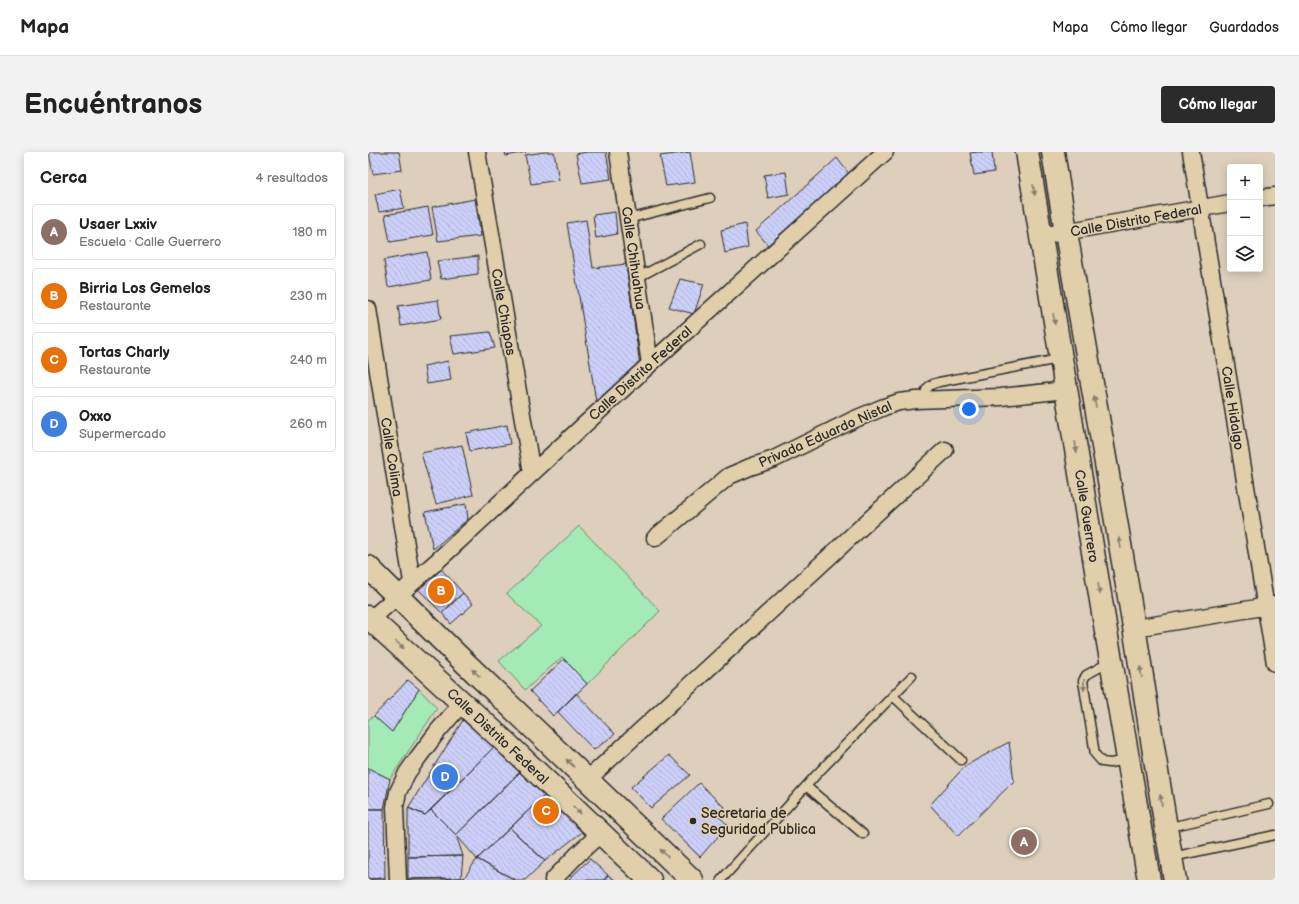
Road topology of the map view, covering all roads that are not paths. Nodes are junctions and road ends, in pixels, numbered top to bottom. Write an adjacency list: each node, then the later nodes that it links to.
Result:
1 (477, 152): 23 (street, Calle Chiapas)
2 (618, 152): 12 (street, Calle Chihuahua)
3 (885, 152): 19 (street, Calle Distrito Federal)
4 (1027, 152): 14 (main road, Calle Guerrero, one-way to 14)
5 (1053, 152): 13 (main road, Calle Guerrero)
6 (1191, 152): 11 (street, Calle Hidalgo)
7 (1275, 196): 9 (street)
8 (710, 198): 12 (lane)
9 (1263, 198)
10 (1227, 204): 11 (street, Calle Distrito Federal)
11 (1200, 208): 13 (street, Calle Distrito Federal); 27 (street, Calle Hidalgo)
12 (628, 219): 16 (street, Calle Chihuahua)
13 (1066, 232): 14 (street, Calle Distrito Federal); 29 (main road, Calle Guerrero, one-way to 13)
14 (1041, 236): 18 (main road, Calle Guerrero, one-way to 18)
15 (701, 244): 16 (lane)
16 (637, 278): 19 (street, Calle Chihuahua)
17 (368, 309): 26 (street, Calle Colima)
18 (1061, 359): 20 (main road, Calle Guerrero); 21 (lane)
19 (650, 364): 23 (street, Calle Distrito Federal)
20 (1066, 390): 21 (street, Privada Eduardo Nistal); 30 (main road, Calle Guerrero, one-way to 30)
21 (923, 400): 24 (street, Privada Eduardo Nistal)
22 (945, 450): 37 (street)
23 (532, 473): 26 (street, Calle Distrito Federal)
24 (655, 538)
25 (368, 567): 26 (main road)
26 (405, 589): 28 (street, Calle Distrito Federal); 37 (main road, Calle Distrito Federal, one-way to 26)
27 (1270, 606): 29 (street); 31 (street, Calle Hidalgo)
28 (369, 619): 34 (main road, Calle Distrito Federal, one-way to 34)
29 (1135, 628): 40 (main road, Calle Guerrero, one-way to 29)
30 (1111, 661): 36 (main road, Calle Guerrero); 36 (lane, one-way to 36)
31 (1275, 663)
32 (912, 676): 33 (lane)
33 (893, 696): 35 (lane); 38 (lane)
34 (462, 703): 41 (main road, Calle Distrito Federal, one-way to 41); 45 (street)
35 (961, 760)
36 (1128, 760): 50 (main road, Calle Guerrero)
37 (587, 780): 48 (main road, Calle Distrito Federal, one-way to 37)
38 (806, 786): 42 (lane); 49 (lane)
39 (1269, 804): 40 (lane)
40 (1166, 828): 44 (main road, Calle Guerrero)
41 (601, 833): 46 (street); 47 (main road, Calle Distrito Federal)
42 (862, 834)
43 (1275, 835): 44 (lane)
44 (1171, 857): 51 (main road, Calle Guerrero)
45 (398, 880)
46 (553, 880)
47 (650, 880)
48 (692, 880)
49 (720, 880)
50 (1149, 880)
51 (1175, 880)

